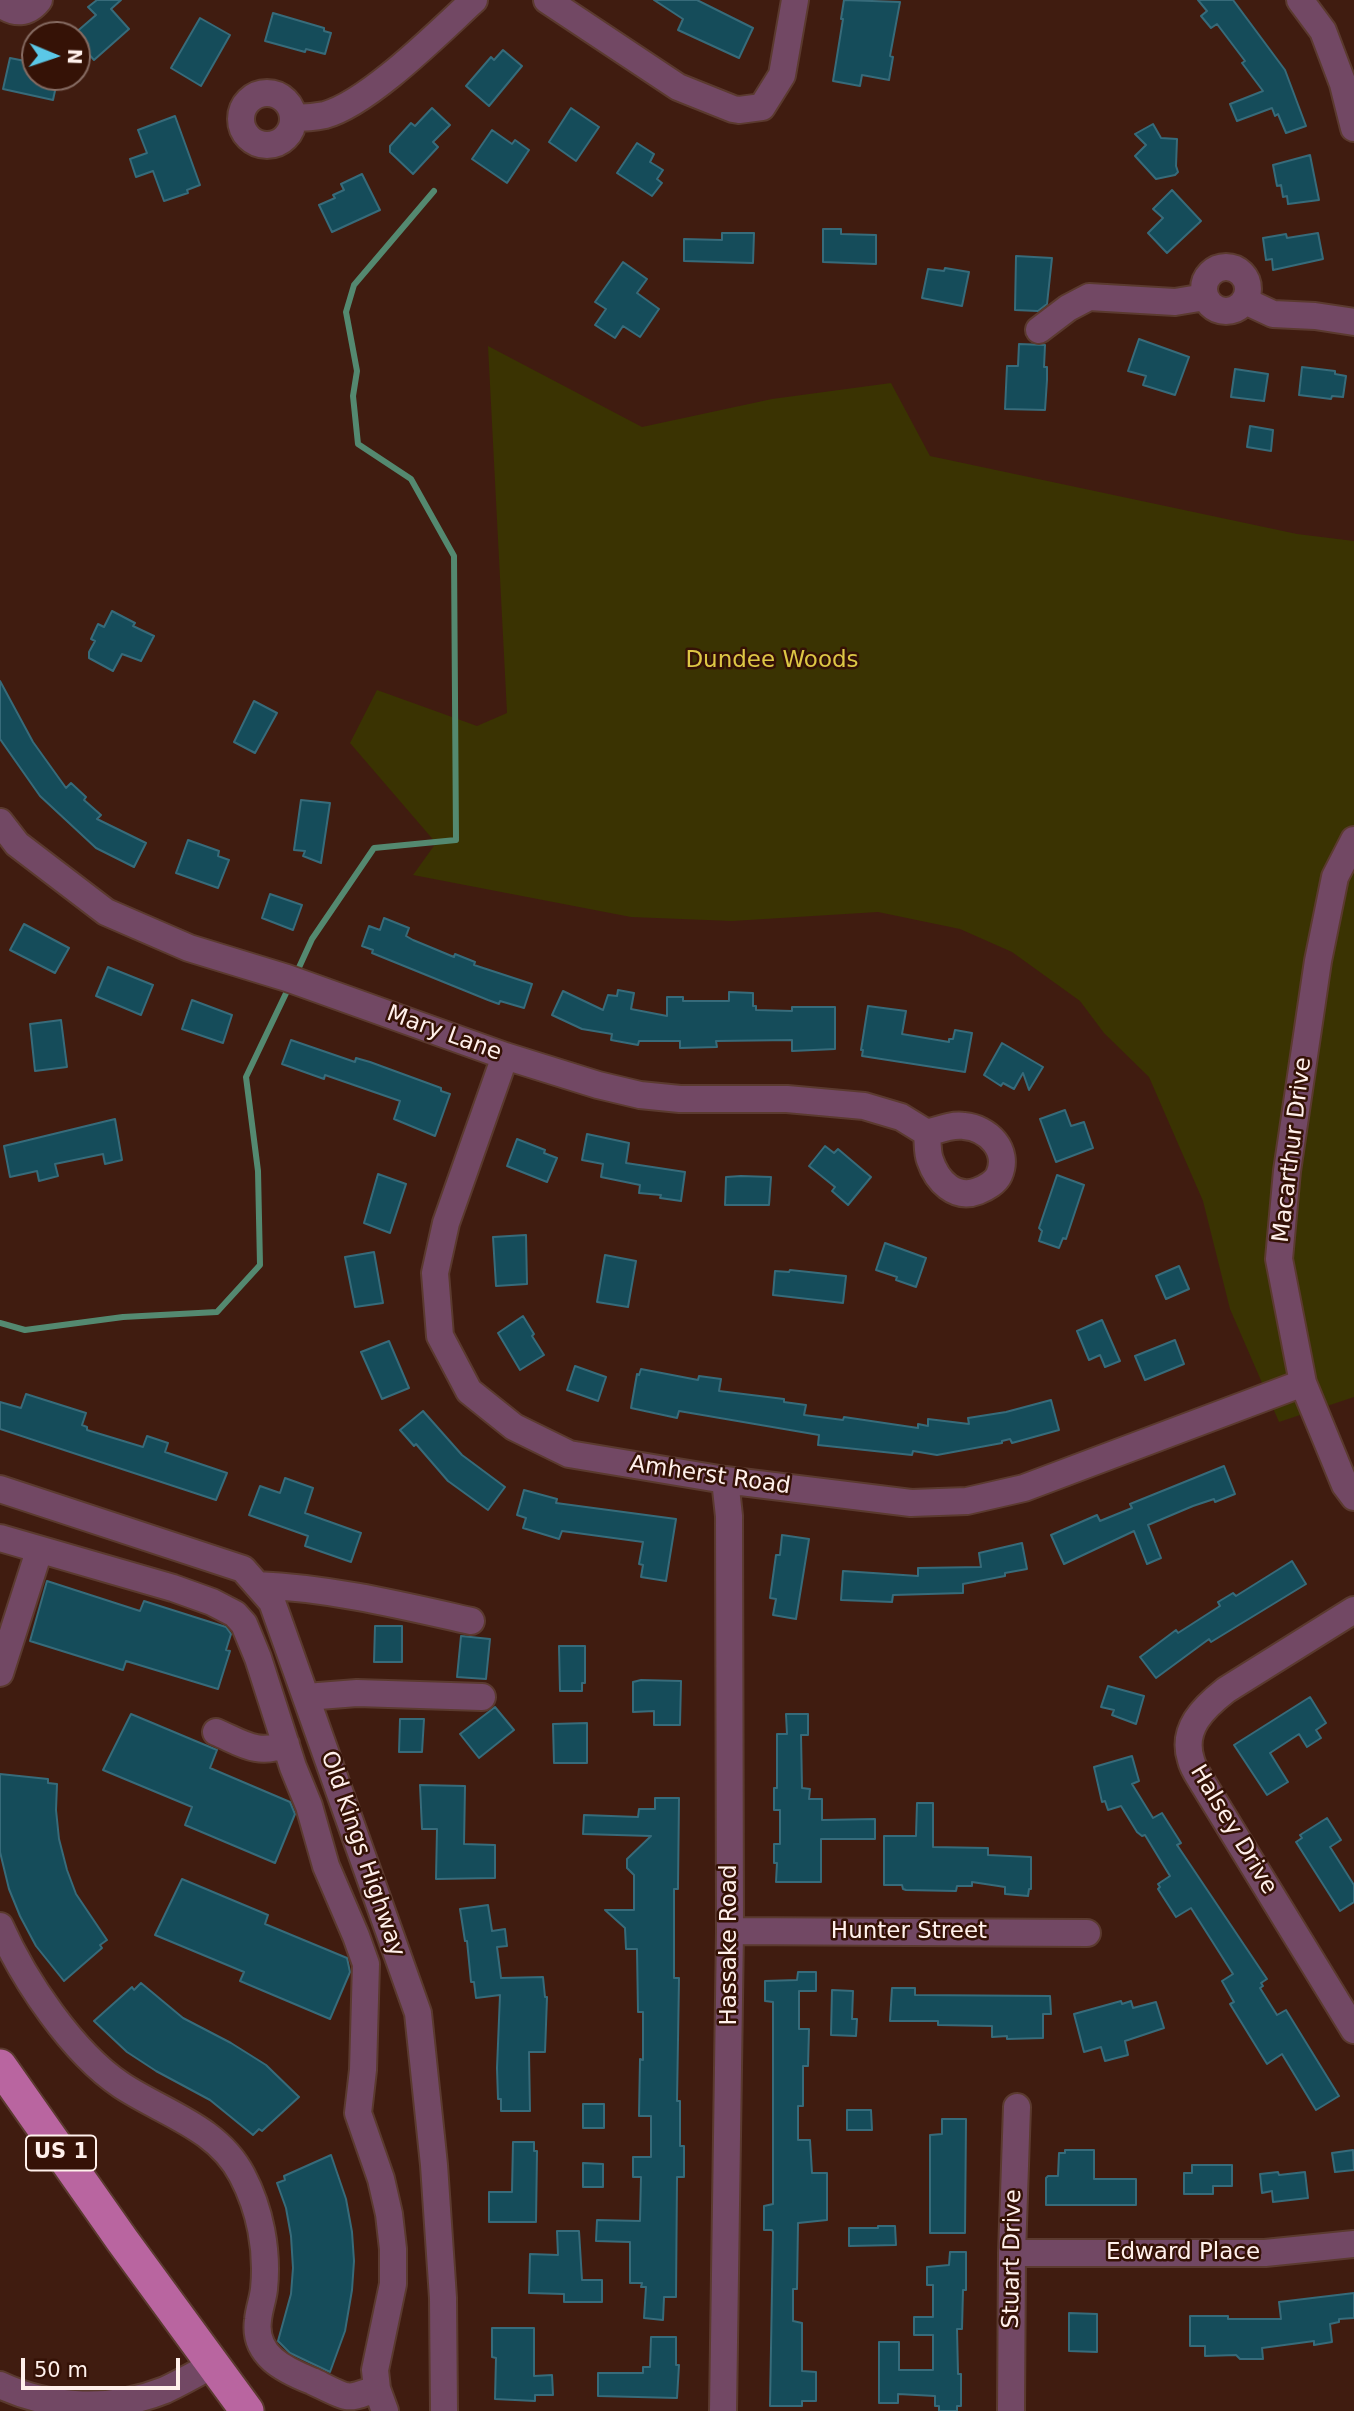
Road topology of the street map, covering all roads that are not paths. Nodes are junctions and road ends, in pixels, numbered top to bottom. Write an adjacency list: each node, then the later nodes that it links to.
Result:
1 (39, 0): 6 (street)
2 (474, 0): 7 (street)
3 (547, 0): 4 (street)
4 (795, 0)
5 (1300, 0): 8 (street)
6 (0, 3)
7 (293, 118)
8 (1354, 128)
9 (1205, 297): 10 (street); 10 (street); 12 (street)
10 (1245, 301): 11 (street)
11 (1354, 322)
12 (1039, 330)
13 (0, 822): 15 (street, Mary Lane)
14 (1354, 840): 18 (street, Macarthur Drive)
15 (8, 850): 16 (street, Mary Lane)
16 (505, 1056): 17 (street, Mary Lane); 19 (street, Amherst Road)
17 (927, 1133)
18 (1303, 1383): 19 (street, Amherst Road); 21 (street, Macarthur Drive)
19 (725, 1480): 33 (street, Hassake Road)
20 (0, 1489): 24 (street, Old Kings Highway)
21 (1354, 1497)
22 (0, 1538): 23 (street)
23 (39, 1550): 27 (street); 31 (street)
24 (257, 1586): 26 (street); 28 (street, Old Kings Highway)
25 (1354, 1610): 35 (street, Halsey Drive)
26 (471, 1621)
27 (0, 1673)
28 (306, 1697): 29 (street); 45 (street, Old Kings Highway)
29 (482, 1697)
30 (216, 1732): 31 (street)
31 (286, 1744): 42 (street)
32 (0, 1926): 43 (street)
33 (730, 1931): 34 (street, Hunter Street); 46 (street, Hassake Road)
34 (1087, 1933)
35 (1354, 2030)
36 (0, 2066): 40 (main road, US 1)
37 (1017, 2107): 39 (street, Stuart Drive)
38 (1354, 2244): 39 (street, Edward Place)
39 (1012, 2253): 47 (street, Stuart Drive)
40 (214, 2364): 41 (street); 44 (main road, US 1)
41 (0, 2385)
42 (381, 2400): 43 (street)
43 (345, 2404)
44 (247, 2411)
45 (444, 2411)
46 (723, 2411)
47 (1011, 2411)

